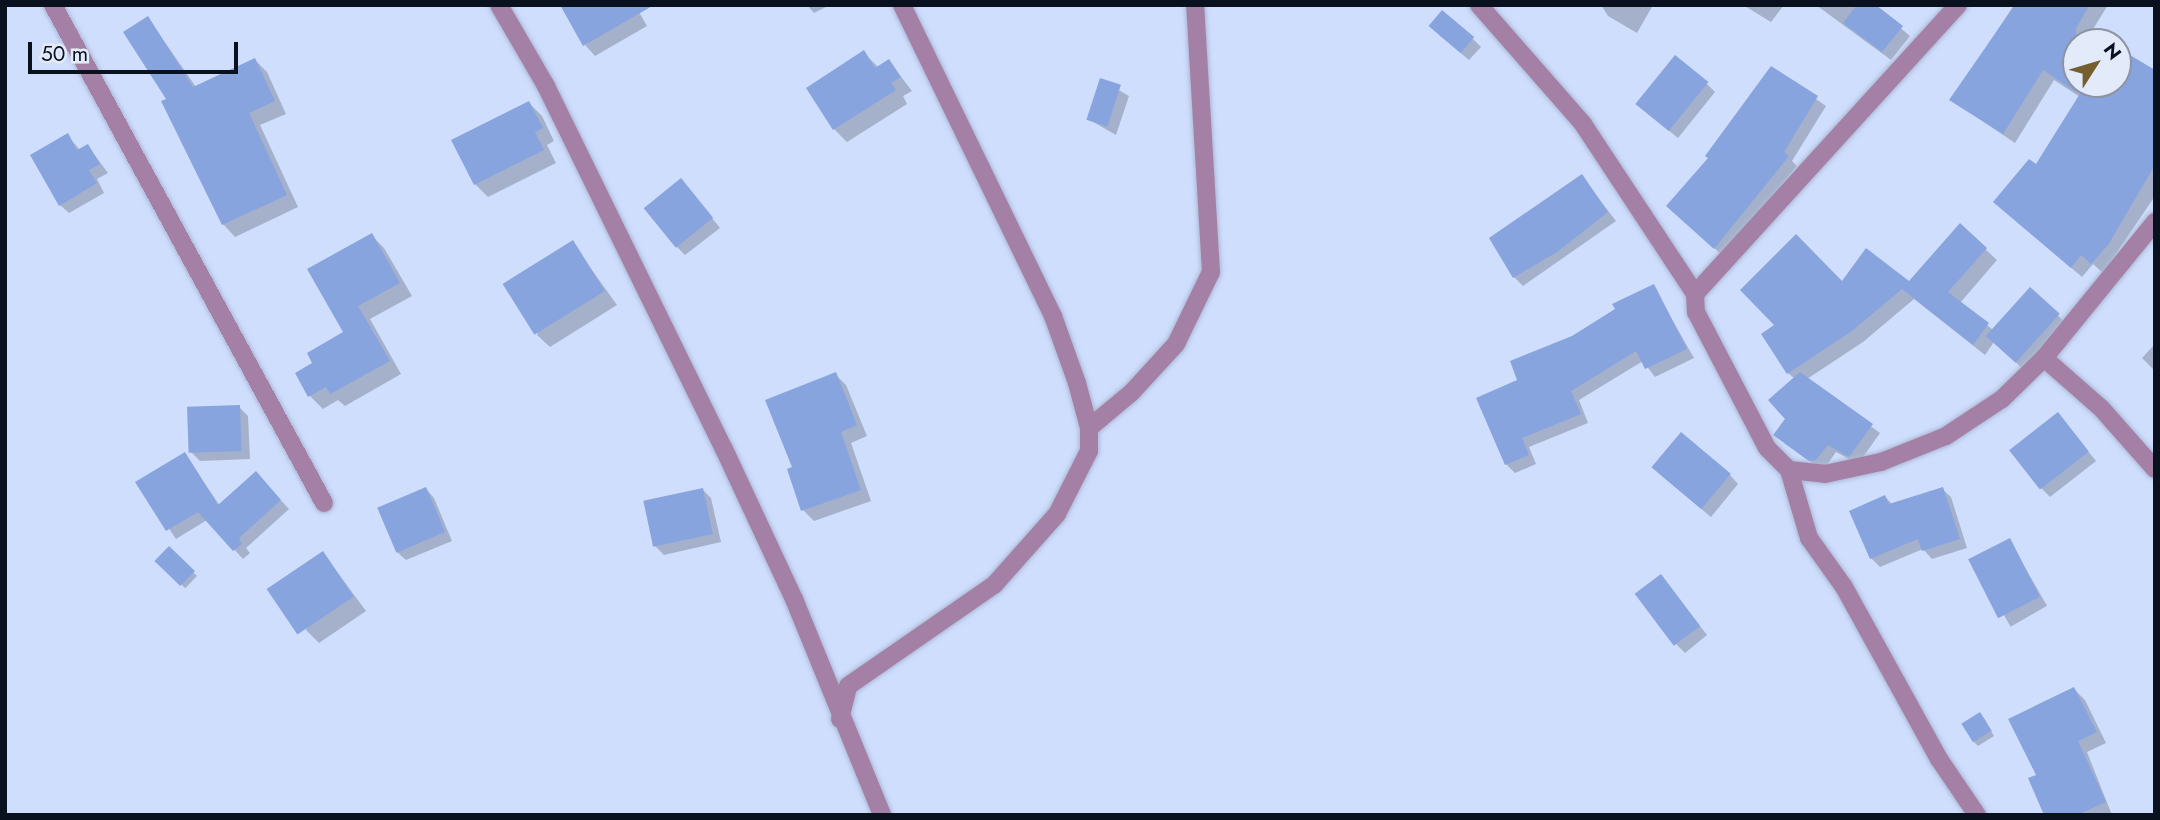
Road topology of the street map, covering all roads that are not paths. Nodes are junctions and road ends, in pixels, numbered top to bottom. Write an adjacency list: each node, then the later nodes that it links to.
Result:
1 (53, 5): 13 (street)
2 (499, 5): 14 (street)
3 (902, 5): 10 (street)
4 (1195, 5): 10 (street)
5 (1479, 5): 8 (street)
6 (1958, 5): 8 (street)
7 (2155, 222): 9 (street)
8 (1695, 294): 12 (street)
9 (2044, 358): 11 (street); 12 (street)
10 (1089, 428): 14 (street)
11 (2155, 468)
12 (1789, 470): 16 (street)
13 (324, 503)
14 (840, 719): 15 (street)
15 (882, 815)
16 (1976, 815)

